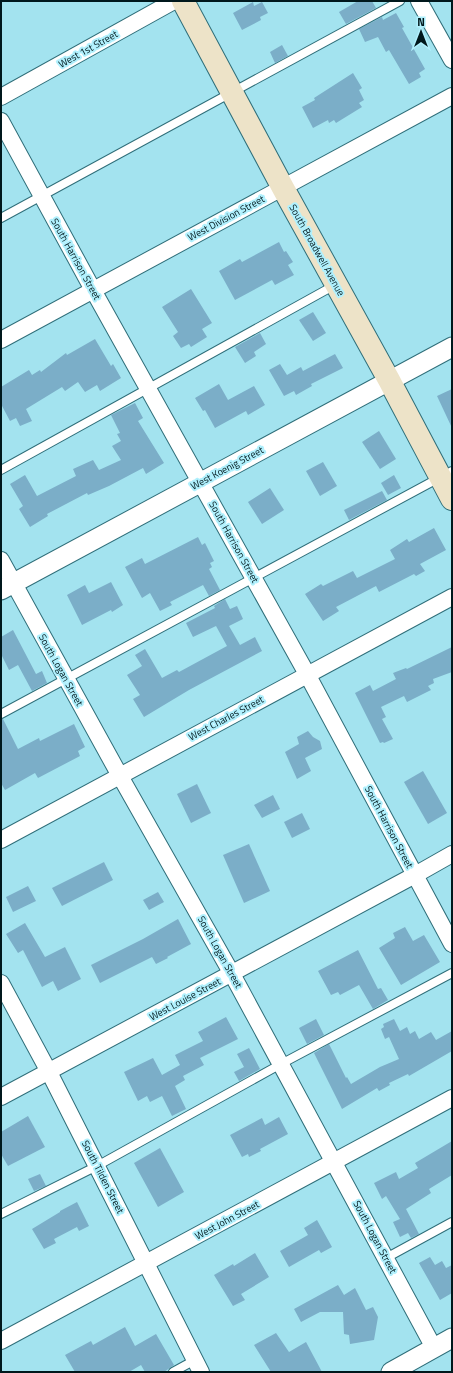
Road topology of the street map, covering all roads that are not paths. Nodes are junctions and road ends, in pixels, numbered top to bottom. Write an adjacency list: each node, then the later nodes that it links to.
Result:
1 (174, 1): 8 (street, West 1st Street)
2 (183, 1): 6 (main road, South Broadwell Avenue)
3 (400, 1): 6 (lane)
4 (419, 1): 5 (street)
5 (452, 60)
6 (233, 93): 10 (main road, South Broadwell Avenue); 11 (lane)
7 (452, 96): 10 (street, West Division Street)
8 (1, 97)
9 (1, 121): 11 (street, South Harrison Street)
10 (283, 188): 13 (main road, South Broadwell Avenue); 14 (street, West Division Street)
11 (41, 196): 12 (lane); 14 (street, South Harrison Street)
12 (1, 218)
13 (336, 284): 17 (main road, South Broadwell Avenue); 18 (lane)
14 (93, 290): 15 (street, West Division Street); 18 (street, South Harrison Street)
15 (1, 340)
16 (452, 347): 17 (street, West Koenig Street)
17 (389, 380): 20 (main road, South Broadwell Avenue); 21 (street, West Koenig Street)
18 (148, 388): 19 (lane); 21 (street, South Harrison Street)
19 (1, 470)
20 (446, 474): 22 (main road, South Broadwell Avenue); 24 (lane)
21 (201, 482): 24 (street, South Harrison Street); 25 (street, West Koenig Street)
22 (452, 499)
23 (1, 560): 25 (street, South Logan Street)
24 (254, 577): 27 (street, South Harrison Street); 28 (lane)
25 (7, 586): 28 (street, South Logan Street)
26 (452, 597): 27 (street, West Charles Street)
27 (308, 674): 30 (street, West Charles Street); 33 (street, South Harrison Street)
28 (66, 678): 29 (lane); 30 (street, South Logan Street)
29 (1, 714)
30 (120, 776): 31 (street, West Charles Street); 36 (street, South Logan Street)
31 (1, 840)
32 (452, 854): 33 (street, West Louise Street)
33 (415, 875): 34 (street, South Harrison Street); 36 (street, West Louise Street)
34 (452, 944)
35 (452, 973): 38 (lane)
36 (232, 974): 38 (street, South Logan Street); 39 (street, West Louise Street)
37 (1, 983): 39 (street, South Tilden Street)
38 (281, 1064): 42 (street, South Logan Street); 43 (lane)
39 (49, 1072): 40 (street, West Louise Street); 43 (street, South Tilden Street)
40 (1, 1097)
41 (452, 1098): 42 (street, West John Street)
42 (334, 1162): 46 (street, South Logan Street); 47 (street, West John Street)
43 (97, 1166): 44 (lane); 47 (street, South Tilden Street)
44 (1, 1214)
45 (452, 1222): 46 (lane)
46 (386, 1258): 50 (street, South Logan Street)
47 (146, 1263): 49 (street, West John Street); 51 (street, South Tilden Street)
48 (452, 1338): 50 (street)
49 (1, 1341)
50 (434, 1348): 53 (street)
51 (198, 1366): 52 (lane)
52 (172, 1372)
53 (391, 1372)

